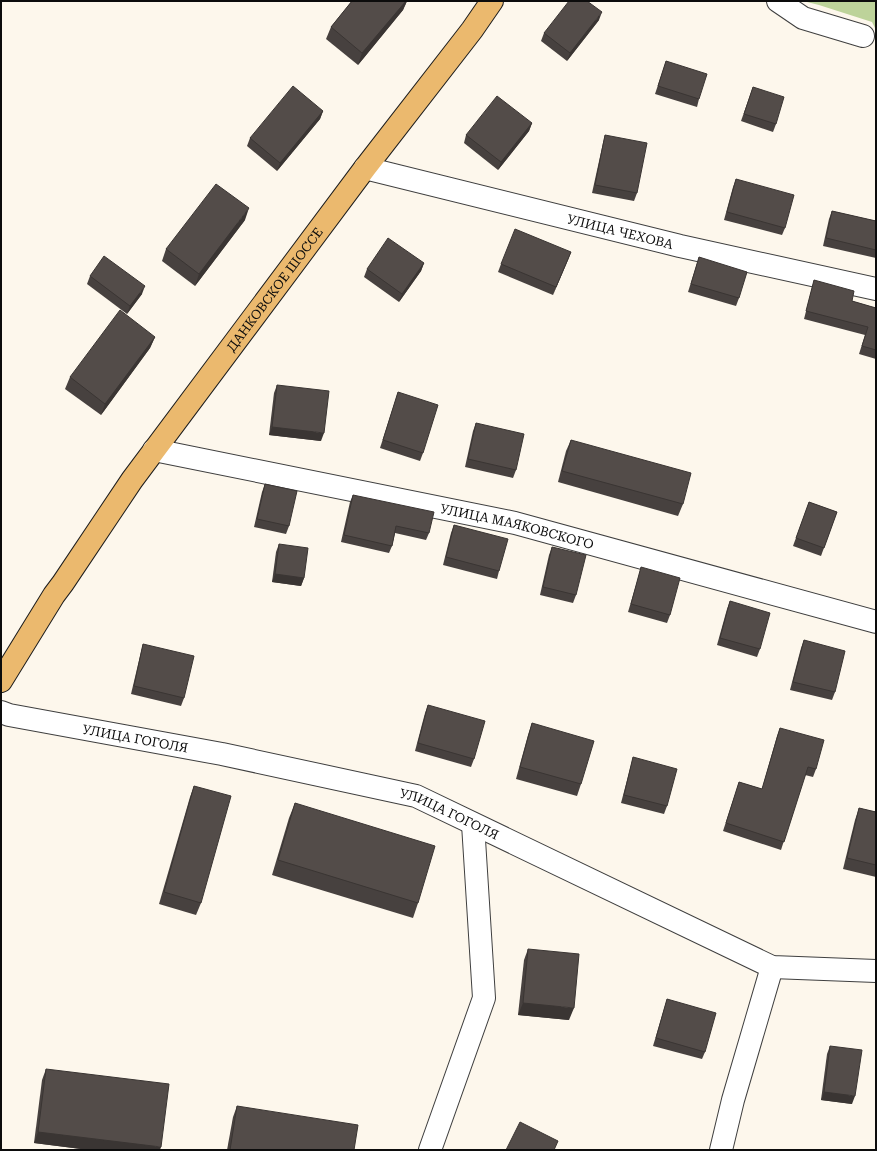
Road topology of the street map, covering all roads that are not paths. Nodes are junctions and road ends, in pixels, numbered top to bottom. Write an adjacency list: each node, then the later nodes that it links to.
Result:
1 (492, 1): 4 (main road, ДАНКОВСКОЕ ШОССЕ)
2 (778, 1): 3 (street)
3 (863, 36)
4 (365, 168): 5 (street, УЛИЦА ЧЕХОВА); 6 (main road, ДАНКОВСКОЕ ШОССЕ)
5 (876, 289)
6 (154, 450): 7 (street, УЛИЦА МАЯКОВСКОГО); 8 (main road, ДАНКОВСКОЕ ШОССЕ)
7 (876, 622)
8 (1, 681)
9 (1, 712): 10 (street, УЛИЦА ГОГОЛЯ)
10 (473, 824): 11 (street, УЛИЦА ГОГОЛЯ); 13 (street)
11 (772, 967): 12 (street, УЛИЦА ГОГОЛЯ); 14 (street)
12 (876, 971)
13 (430, 1150)
14 (721, 1150)

